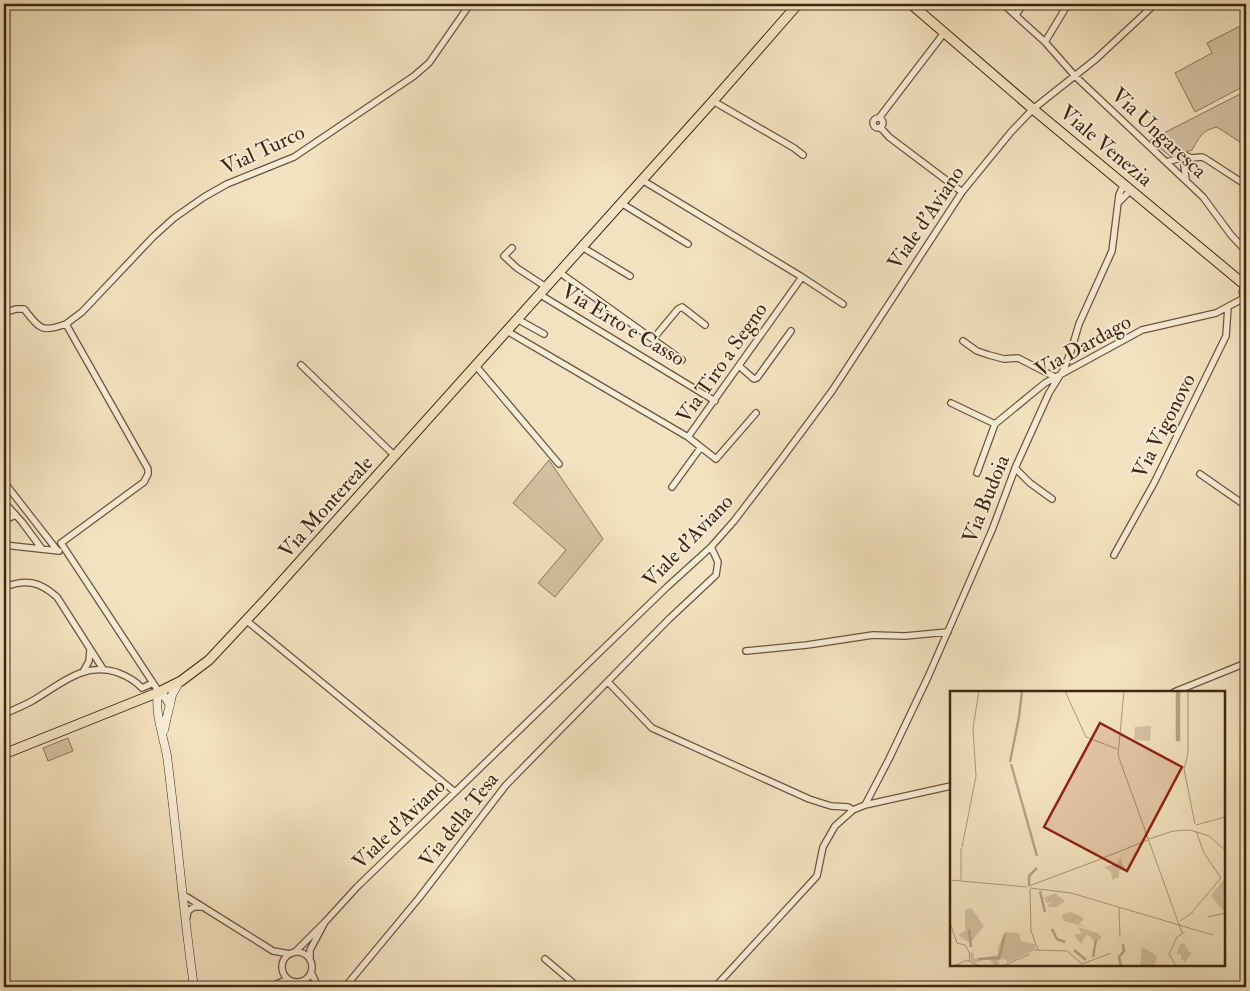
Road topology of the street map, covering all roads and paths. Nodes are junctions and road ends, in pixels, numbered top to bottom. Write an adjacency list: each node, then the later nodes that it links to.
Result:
1 (470, 4): 42 (street, Vial Turco)
2 (798, 4): 12 (main road, Via Montereale)
3 (911, 4): 9 (main road, Viale Venezia)
4 (1003, 4): 8 (street, Via Ungaresca)
5 (1023, 4): 8 (street)
6 (1067, 4): 10 (street)
7 (1151, 5): 11 (street, Viale d'Aviano)
8 (1016, 15): 10 (street, Via Ungaresca)
9 (944, 32): 13 (main road, Viale Venezia); 24 (street)
10 (1045, 42): 11 (street, Via Ungaresca)
11 (1075, 76): 13 (street, Viale d'Aviano); 17 (street, Via Ungaresca)
12 (713, 101): 14 (street); 20 (main road, Via Montereale)
13 (1033, 108): 23 (main road, Viale Venezia); 24 (street, Viale d'Aviano)
14 (803, 155)
15 (1191, 158): 16 (street); 18 (street); 22 (street)
16 (1177, 160): 17 (street); 19 (street)
17 (1167, 162): 19 (street, Via Ungaresca)
18 (1184, 166): 19 (street); 21 (street)
19 (1174, 169): 21 (street, Via Ungaresca)
20 (642, 180): 25 (main road, Via Montereale); 33 (street)
21 (1186, 180): 30 (street, Via Ungaresca)
22 (1246, 185)
23 (1128, 187): 26 (street); 26 (street, Via Budoia); 34 (main road, Viale Venezia)
24 (962, 192): 73 (street, Viale d'Aviano)
25 (621, 203): 27 (street); 28 (main road, Via Montereale)
26 (1118, 203): 53 (street, Via Budoia)
27 (688, 244)
28 (582, 247): 31 (main road, Via Montereale); 32 (street)
29 (512, 248): 35 (street)
30 (1246, 251)
31 (559, 272): 35 (main road, Via Montereale); 47 (street)
32 (630, 276)
33 (802, 277): 38 (street); 52 (street, Via Tiro a Segno)
34 (1246, 286): 37 (main road, Viale Venezia)
35 (546, 287): 36 (main road, Via Montereale)
36 (539, 294): 41 (main road, Via Montereale); 54 (street, Via Erto e Casso)
37 (1246, 298): 39 (street, Via Dardago)
38 (842, 304)
39 (1228, 307): 53 (street, Via Dardago); 77 (street, Via Vigonovo)
40 (4, 313): 42 (street)
41 (517, 319): 44 (main road, Via Montereale); 46 (street)
42 (66, 324): 76 (street)
43 (706, 324): 47 (street)
44 (507, 331): 51 (main road, Via Montereale); 58 (street)
45 (791, 331): 52 (street)
46 (544, 334)
47 (653, 339): 49 (street)
48 (963, 341): 53 (street)
49 (682, 360)
50 (301, 365): 60 (street)
51 (476, 366): 60 (main road, Via Montereale); 61 (street)
52 (739, 366): 54 (street, Via Tiro a Segno)
53 (1057, 378): 57 (street, Via Dardago); 62 (street, Via Budoia)
54 (714, 401): 58 (street, Via Tiro a Segno)
55 (951, 403): 57 (street)
56 (756, 413): 59 (street, Via Tiro a Segno)
57 (995, 424): 63 (street)
58 (688, 438): 59 (street, Via Tiro a Segno)
59 (701, 447): 66 (street)
60 (395, 456): 79 (main road, Via Montereale)
61 (559, 464)
62 (1015, 468): 67 (street); 80 (street, Via Budoia)
63 (978, 473)
64 (1200, 474): 69 (street)
65 (4, 482): 75 (street)
66 (672, 487)
67 (1052, 499)
68 (4, 503): 70 (street)
69 (1246, 506)
70 (16, 515): 71 (street); 74 (street)
71 (4, 520)
72 (4, 544): 74 (street)
73 (711, 547): 87 (street, Via della Tesa); 98 (street, Viale d'Aviano)
74 (42, 549): 75 (street)
75 (57, 550): 76 (street)
76 (66, 551): 88 (street)
77 (1114, 555)
78 (4, 587): 81 (street)
79 (247, 621): 86 (main road, Via Montereale); 98 (street)
80 (948, 632): 82 (street); 99 (street, Via Budoia)
81 (90, 649): 84 (street); 85 (street)
82 (746, 651)
83 (1246, 663): 89 (street)
84 (103, 669): 85 (street); 88 (street)
85 (83, 672): 94 (street)
86 (181, 680): 90 (main road, Via Montereale); 92 (main road)
87 (608, 682): 100 (street); 117 (street, Via della Tesa)
88 (153, 683): 90 (street)
89 (1176, 691)
90 (158, 692): 91 (main road, Via Montereale); 92 (main road); 93 (main road)
91 (138, 700): 93 (main road); 96 (main road, Via Montereale)
92 (170, 705): 95 (main road)
93 (158, 710): 95 (main road)
94 (4, 714)
95 (163, 732): 101 (main road)
96 (4, 754)
97 (950, 786): 99 (street)
98 (455, 792): 105 (street, Viale d'Aviano)
99 (865, 805): 100 (street)
100 (853, 810): 119 (street)
101 (178, 848): 102 (main road); 106 (main road)
102 (187, 897): 103 (street); 104 (main road)
103 (203, 908): 104 (street); 107 (street)
104 (189, 910): 106 (street); 113 (main road)
105 (325, 922): 107 (street, Viale d'Aviano); 108 (street, Viale d'Aviano)
106 (187, 936): 113 (main road)
107 (292, 953): 108 (street); 111 (street, Viale d'Aviano)
108 (310, 960): 110 (street, Viale d'Aviano)
109 (545, 960): 118 (street)
110 (311, 972): 112 (street); 116 (street)
111 (288, 979): 112 (street); 114 (street)
112 (298, 982): 115 (street)
113 (196, 987)
114 (270, 987)
115 (313, 987)
116 (318, 987)
117 (345, 987)
118 (578, 987)
119 (715, 987)

